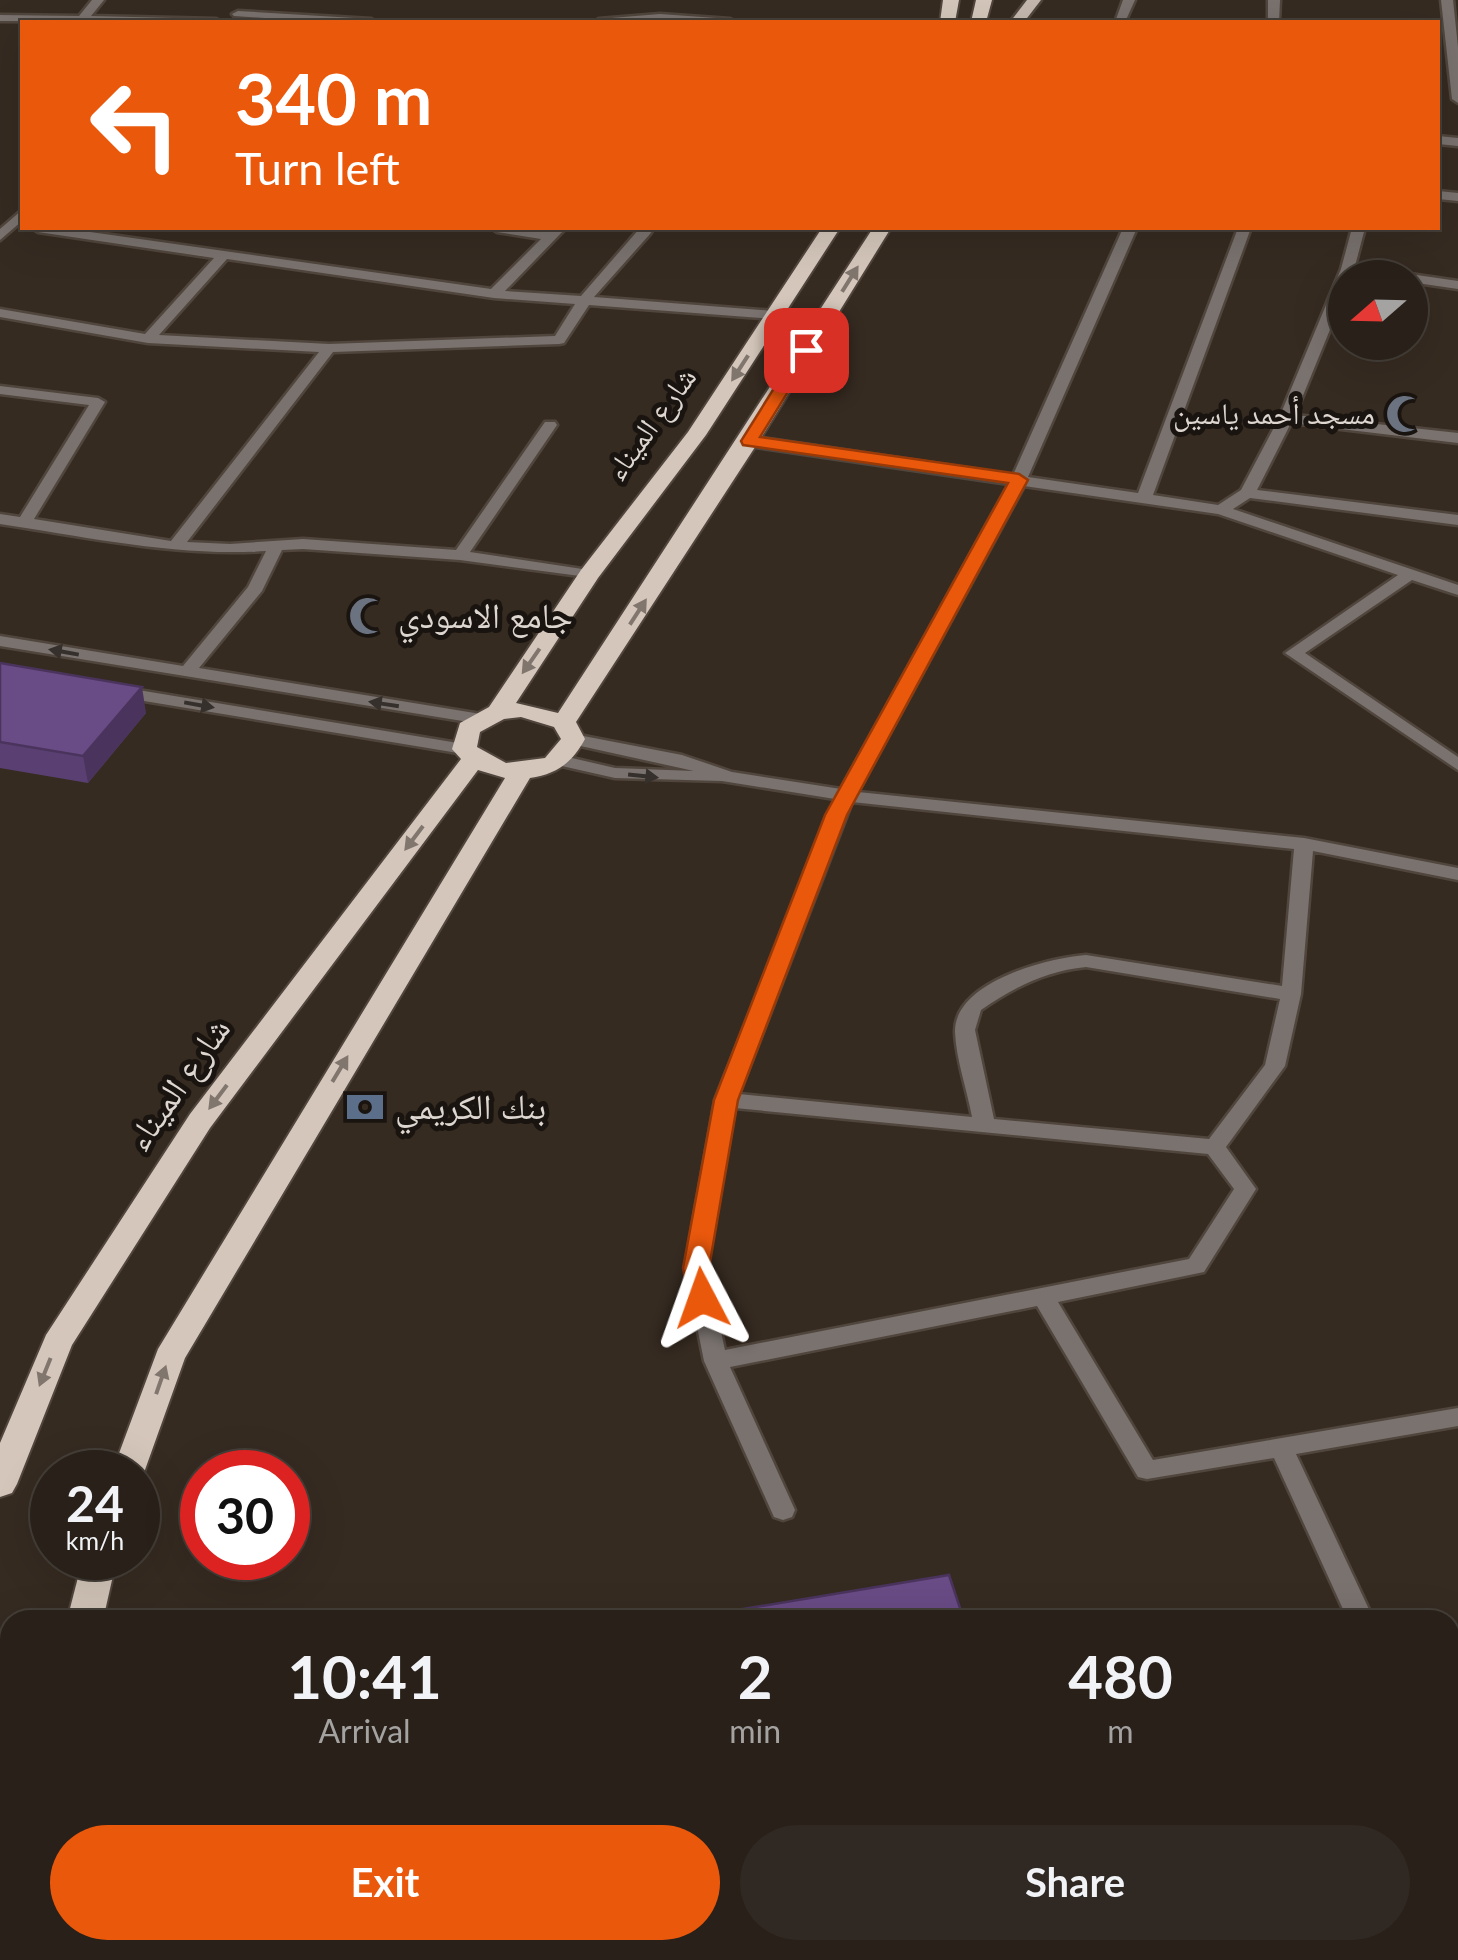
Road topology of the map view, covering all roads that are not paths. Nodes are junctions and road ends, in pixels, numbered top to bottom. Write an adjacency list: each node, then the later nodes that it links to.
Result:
1 (98, 0): 7 (street)
2 (248, 0): 6 (street)
3 (1034, 0): 11 (main road)
4 (1446, 0): 12 (street)
5 (0, 18): 7 (street)
6 (236, 18): 8 (street)
7 (82, 20)
8 (303, 20)
9 (623, 20): 10 (street)
10 (702, 20)
11 (1018, 20)
12 (1455, 52): 13 (street)
13 (1458, 99)
14 (14, 222): 24 (street)
15 (52, 230): 25 (street)
16 (526, 230): 23 (street)
17 (830, 230): 32 (highway, شارع الميناء)
18 (881, 230): 40 (highway, one-way to 18)
19 (1129, 230): 41 (street)
20 (1243, 230): 43 (street)
21 (1358, 230): 26 (street)
22 (645, 231): 30 (street)
23 (556, 232): 29 (street)
24 (0, 236)
25 (224, 254): 29 (street); 34 (street)
26 (1350, 260)
27 (1428, 281): 28 (street)
28 (1458, 285)
29 (494, 294): 30 (street)
30 (587, 297): 32 (street); 35 (street)
31 (0, 313): 34 (street)
32 (774, 315): 52 (highway, شارع الميناء, one-way to 52)
33 (1328, 317): 37 (street)
34 (148, 339): 35 (street)
35 (328, 348): 48 (street)
36 (0, 390): 47 (street)
37 (1286, 418): 39 (street); 42 (street)
38 (550, 425): 50 (street)
39 (1458, 438)
40 (750, 441): 41 (street); 58 (highway, one-way to 40)
41 (1019, 480): 43 (street); 63 (street)
42 (1247, 493): 44 (street); 46 (street)
43 (1144, 499): 44 (street)
44 (1221, 510): 51 (street)
45 (0, 519): 47 (street)
46 (1458, 520)
47 (24, 523): 48 (street)
48 (176, 546): 49 (street)
49 (276, 547): 50 (street); 55 (street)
50 (460, 555): 52 (street)
51 (1410, 574): 53 (street); 60 (street)
52 (589, 575): 57 (highway, شارع الميناء, one-way to 57)
53 (1458, 590)
54 (0, 641): 55 (street, one-way to 54)
55 (187, 672): 57 (street, one-way to 55)
56 (97, 688): 59 (street, one-way to 59)
57 (489, 716): 58 (highway); 59 (highway, شارع الميناء)
58 (566, 740): 61 (highway); 62 (street); 62 (street, one-way to 62)
59 (468, 755): 61 (highway); 75 (highway, شارع الميناء, one-way to 75)
60 (1458, 766)
61 (521, 772): 74 (highway, one-way to 61)
62 (728, 776): 63 (street)
63 (848, 796): 64 (street); 67 (street)
64 (1304, 844): 65 (street); 66 (street)
65 (1458, 874)
66 (1291, 994): 68 (street); 69 (street)
67 (726, 1100): 68 (street); 71 (street)
68 (984, 1122): 69 (street)
69 (1215, 1147): 70 (street)
70 (1043, 1296): 71 (street); 73 (street)
71 (716, 1360): 76 (street)
72 (1458, 1416): 73 (street)
73 (1281, 1447): 79 (street)
74 (136, 1450)
75 (0, 1484)
76 (783, 1510)
77 (95, 1580): 78 (highway)
78 (87, 1610)
79 (1356, 1610)

